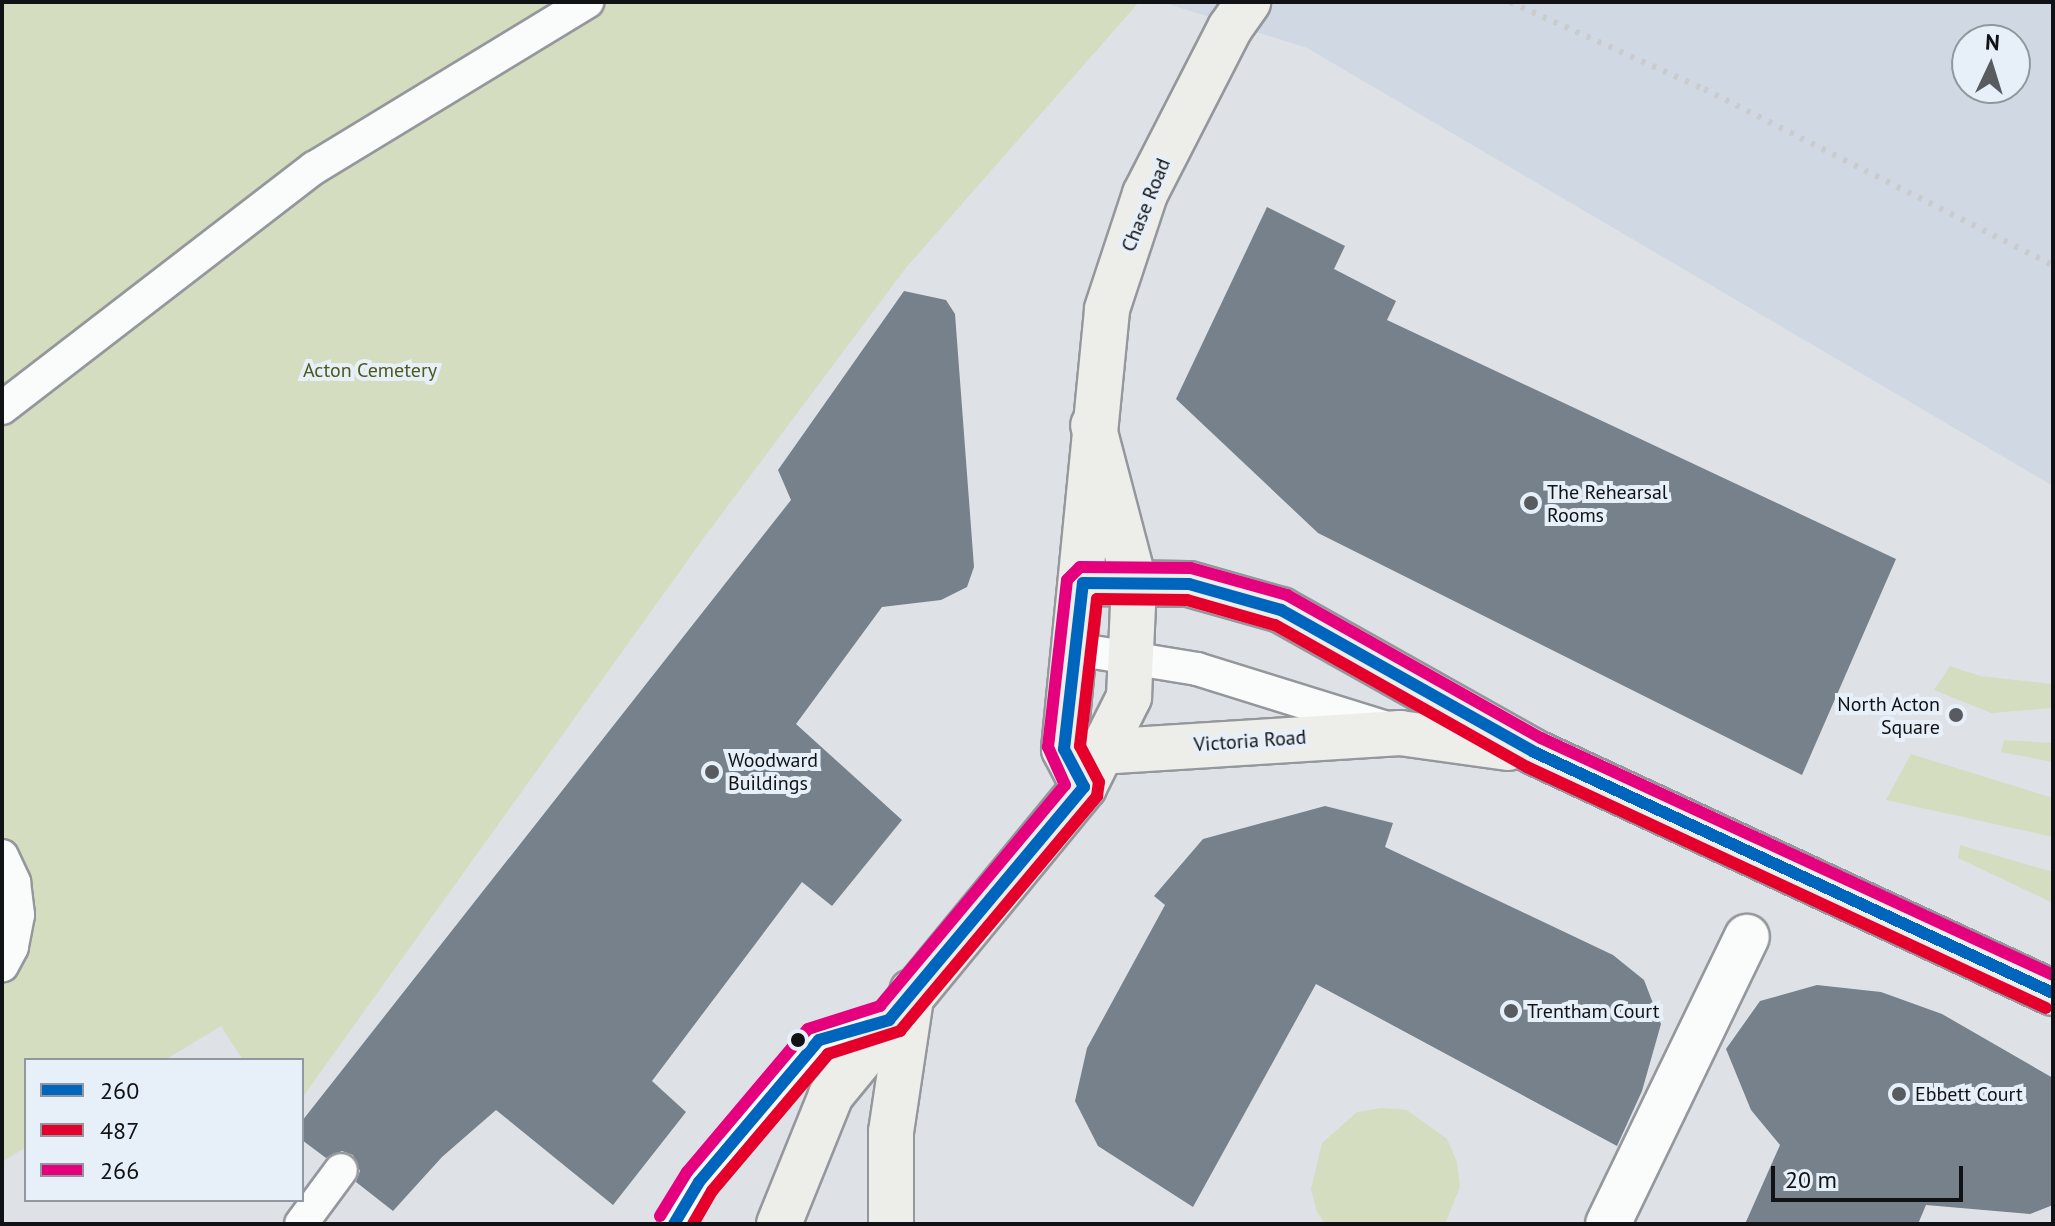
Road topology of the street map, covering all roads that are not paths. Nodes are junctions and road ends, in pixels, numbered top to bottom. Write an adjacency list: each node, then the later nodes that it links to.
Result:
1 (587, 2): 3 (lane)
2 (1239, 15): 4 (street, Chase Road)
3 (2, 408)
4 (1093, 425): 5 (street, Chase Road); 6 (street, Chase Road)
5 (1134, 581): 6 (street, Victoria Road); 8 (street); 10 (street, Victoria Road)
6 (1083, 583): 7 (street, Chase Road)
7 (1075, 649): 8 (lane, Victoria Road); 11 (street)
8 (1134, 658): 9 (lane, Victoria Road); 11 (street)
9 (1400, 733): 10 (street, Victoria Road); 11 (street, Victoria Road)
10 (1534, 752): 15 (street, Victoria Road)
11 (1091, 770): 16 (street)
12 (2, 856): 14 (lane)
13 (1747, 937): 22 (street)
14 (2, 966)
15 (2053, 993)
16 (901, 1006): 19 (lane); 20 (street); 21 (street)
17 (341, 1170): 18 (lane)
18 (301, 1224)
19 (674, 1224)
20 (779, 1224)
21 (891, 1224)
22 (1608, 1224)

